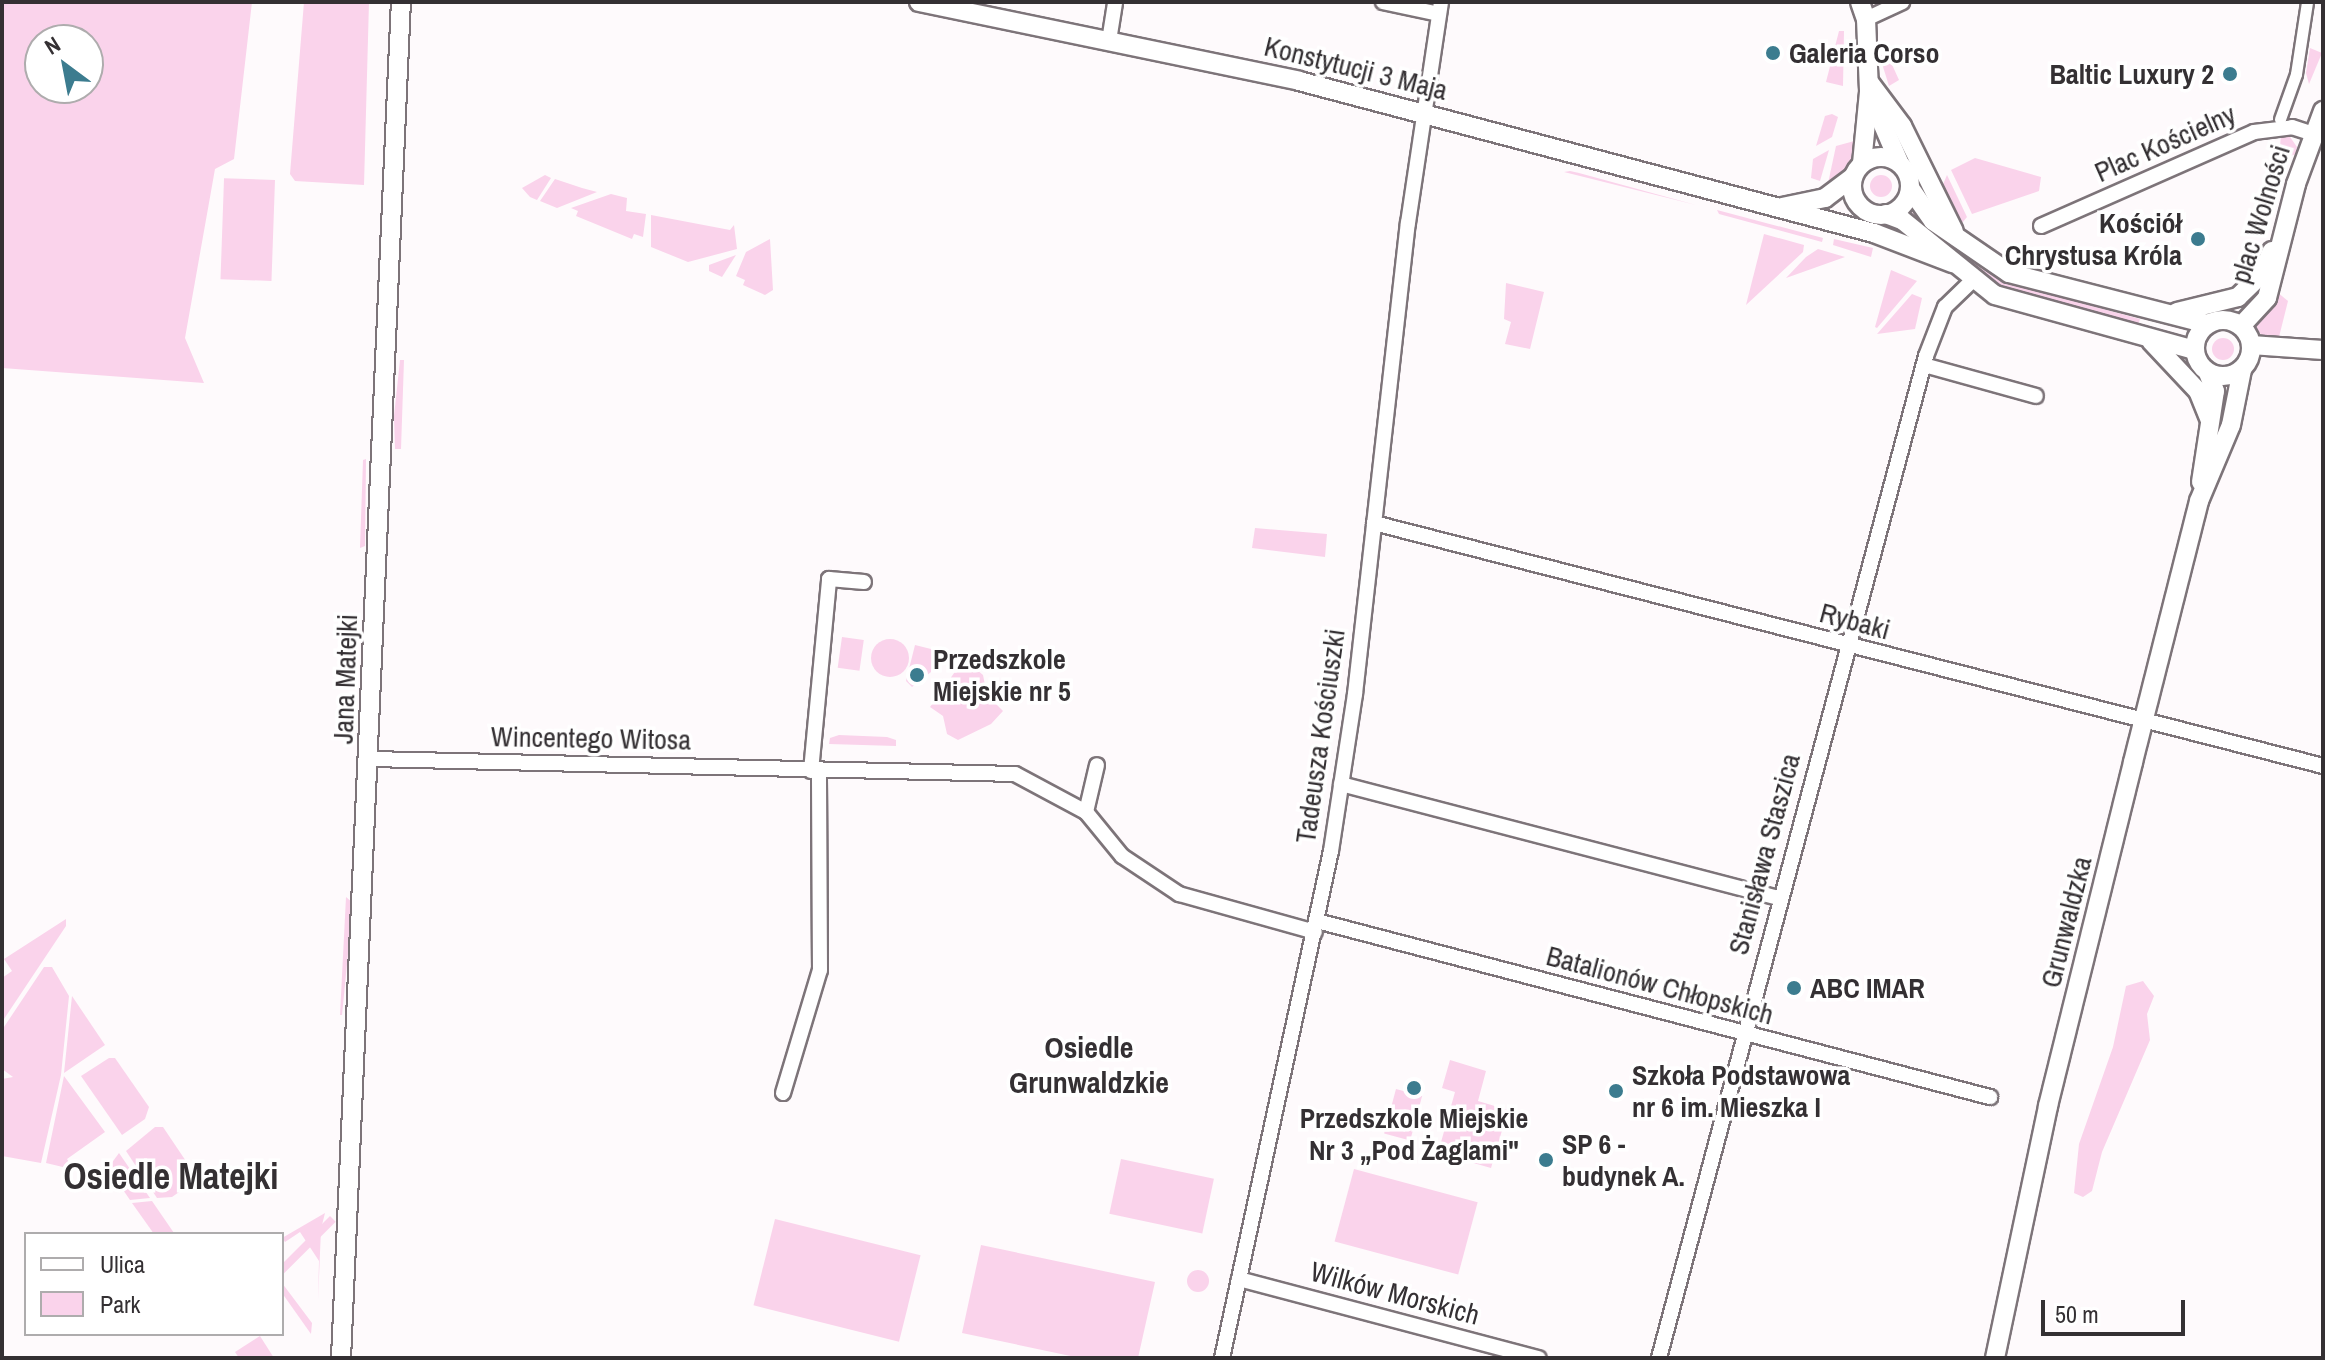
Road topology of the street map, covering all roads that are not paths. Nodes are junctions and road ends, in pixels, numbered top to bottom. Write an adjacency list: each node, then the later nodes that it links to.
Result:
1 (401, 2): 43 (street, Jana Matejki)
2 (919, 2): 9 (street, Konstytucji 3 Maja)
3 (1115, 2): 9 (street)
4 (1383, 2): 7 (street)
5 (1902, 2): 8 (street)
6 (2307, 2): 13 (street, plac Wolności)
7 (1440, 8): 12 (street, Tadeusza Kościuszki)
8 (1863, 11): 10 (street)
9 (1109, 41): 12 (street, Konstytucji 3 Maja)
10 (1869, 87): 15 (street); 16 (street); 23 (street)
11 (2323, 111): 14 (street, plac Wolności)
12 (1423, 114): 18 (street, Konstytucji 3 Maja); 39 (street, Tadeusza Kościuszki)
13 (2280, 119)
14 (2314, 134): 20 (street, plac Wolności); 22 (street, Plac Kościelny)
15 (1900, 164): 16 (street); 17 (street)
16 (1858, 170): 18 (street, Konstytucji 3 Maja); 19 (street)
17 (1910, 188): 19 (street); 23 (street)
18 (1776, 208): 21 (street, Konstytucji 3 Maja)
19 (1878, 213): 21 (street, Konstytucji 3 Maja); 24 (street)
20 (2285, 220): 26 (street); 28 (street, plac Wolności)
21 (1828, 221): 24 (street)
22 (2041, 226)
23 (1954, 231): 26 (street)
24 (1952, 263): 25 (street)
25 (1973, 280): 29 (street); 33 (street, Stanisława Staszica)
26 (2154, 312): 27 (street)
27 (2207, 324): 28 (street); 31 (street)
28 (2241, 326): 30 (street)
29 (2147, 338): 31 (street); 37 (street)
30 (2251, 345): 32 (street); 34 (street)
31 (2194, 350): 35 (street)
32 (2323, 350)
33 (1924, 365): 36 (street); 41 (street, Stanisława Staszica)
34 (2242, 370): 35 (street); 38 (street, Grunwaldzka)
35 (2208, 373): 37 (street, Grunwaldzka)
36 (2036, 396)
37 (2210, 420): 38 (street, Grunwaldzka)
38 (2199, 501): 42 (street, Grunwaldzka)
39 (1374, 523): 41 (street, Rybaki); 47 (street, Tadeusza Kościuszki)
40 (864, 582): 46 (street)
41 (1847, 646): 42 (street, Rybaki); 50 (street, Stanisława Staszica)
42 (2144, 722): 45 (street, Rybaki); 61 (street, Grunwaldzka)
43 (370, 759): 46 (street, Wincentego Witosa); 57 (street, Jana Matejki)
44 (1097, 765): 48 (street)
45 (2323, 766)
46 (815, 771): 48 (street, Wincentego Witosa); 53 (street)
47 (1341, 784): 50 (street); 51 (street, Tadeusza Kościuszki)
48 (1089, 816): 49 (street, Wincentego Witosa)
49 (1108, 839): 51 (street, Batalionów Chłopskich)
50 (1780, 898): 52 (street, Stanisława Staszica)
51 (1316, 927): 52 (street, Batalionów Chłopskich); 55 (street, Tadeusza Kościuszki)
52 (1743, 1034): 54 (street, Batalionów Chłopskich); 60 (street, Stanisława Staszica)
53 (783, 1093)
54 (1990, 1097)
55 (1239, 1279): 56 (street, Tadeusza Kościuszki); 59 (street, Wilków Morskich)
56 (1223, 1356): 58 (street)
57 (341, 1358)
58 (1239, 1358)
59 (1539, 1358)
60 (1659, 1358)
61 (1995, 1358)

